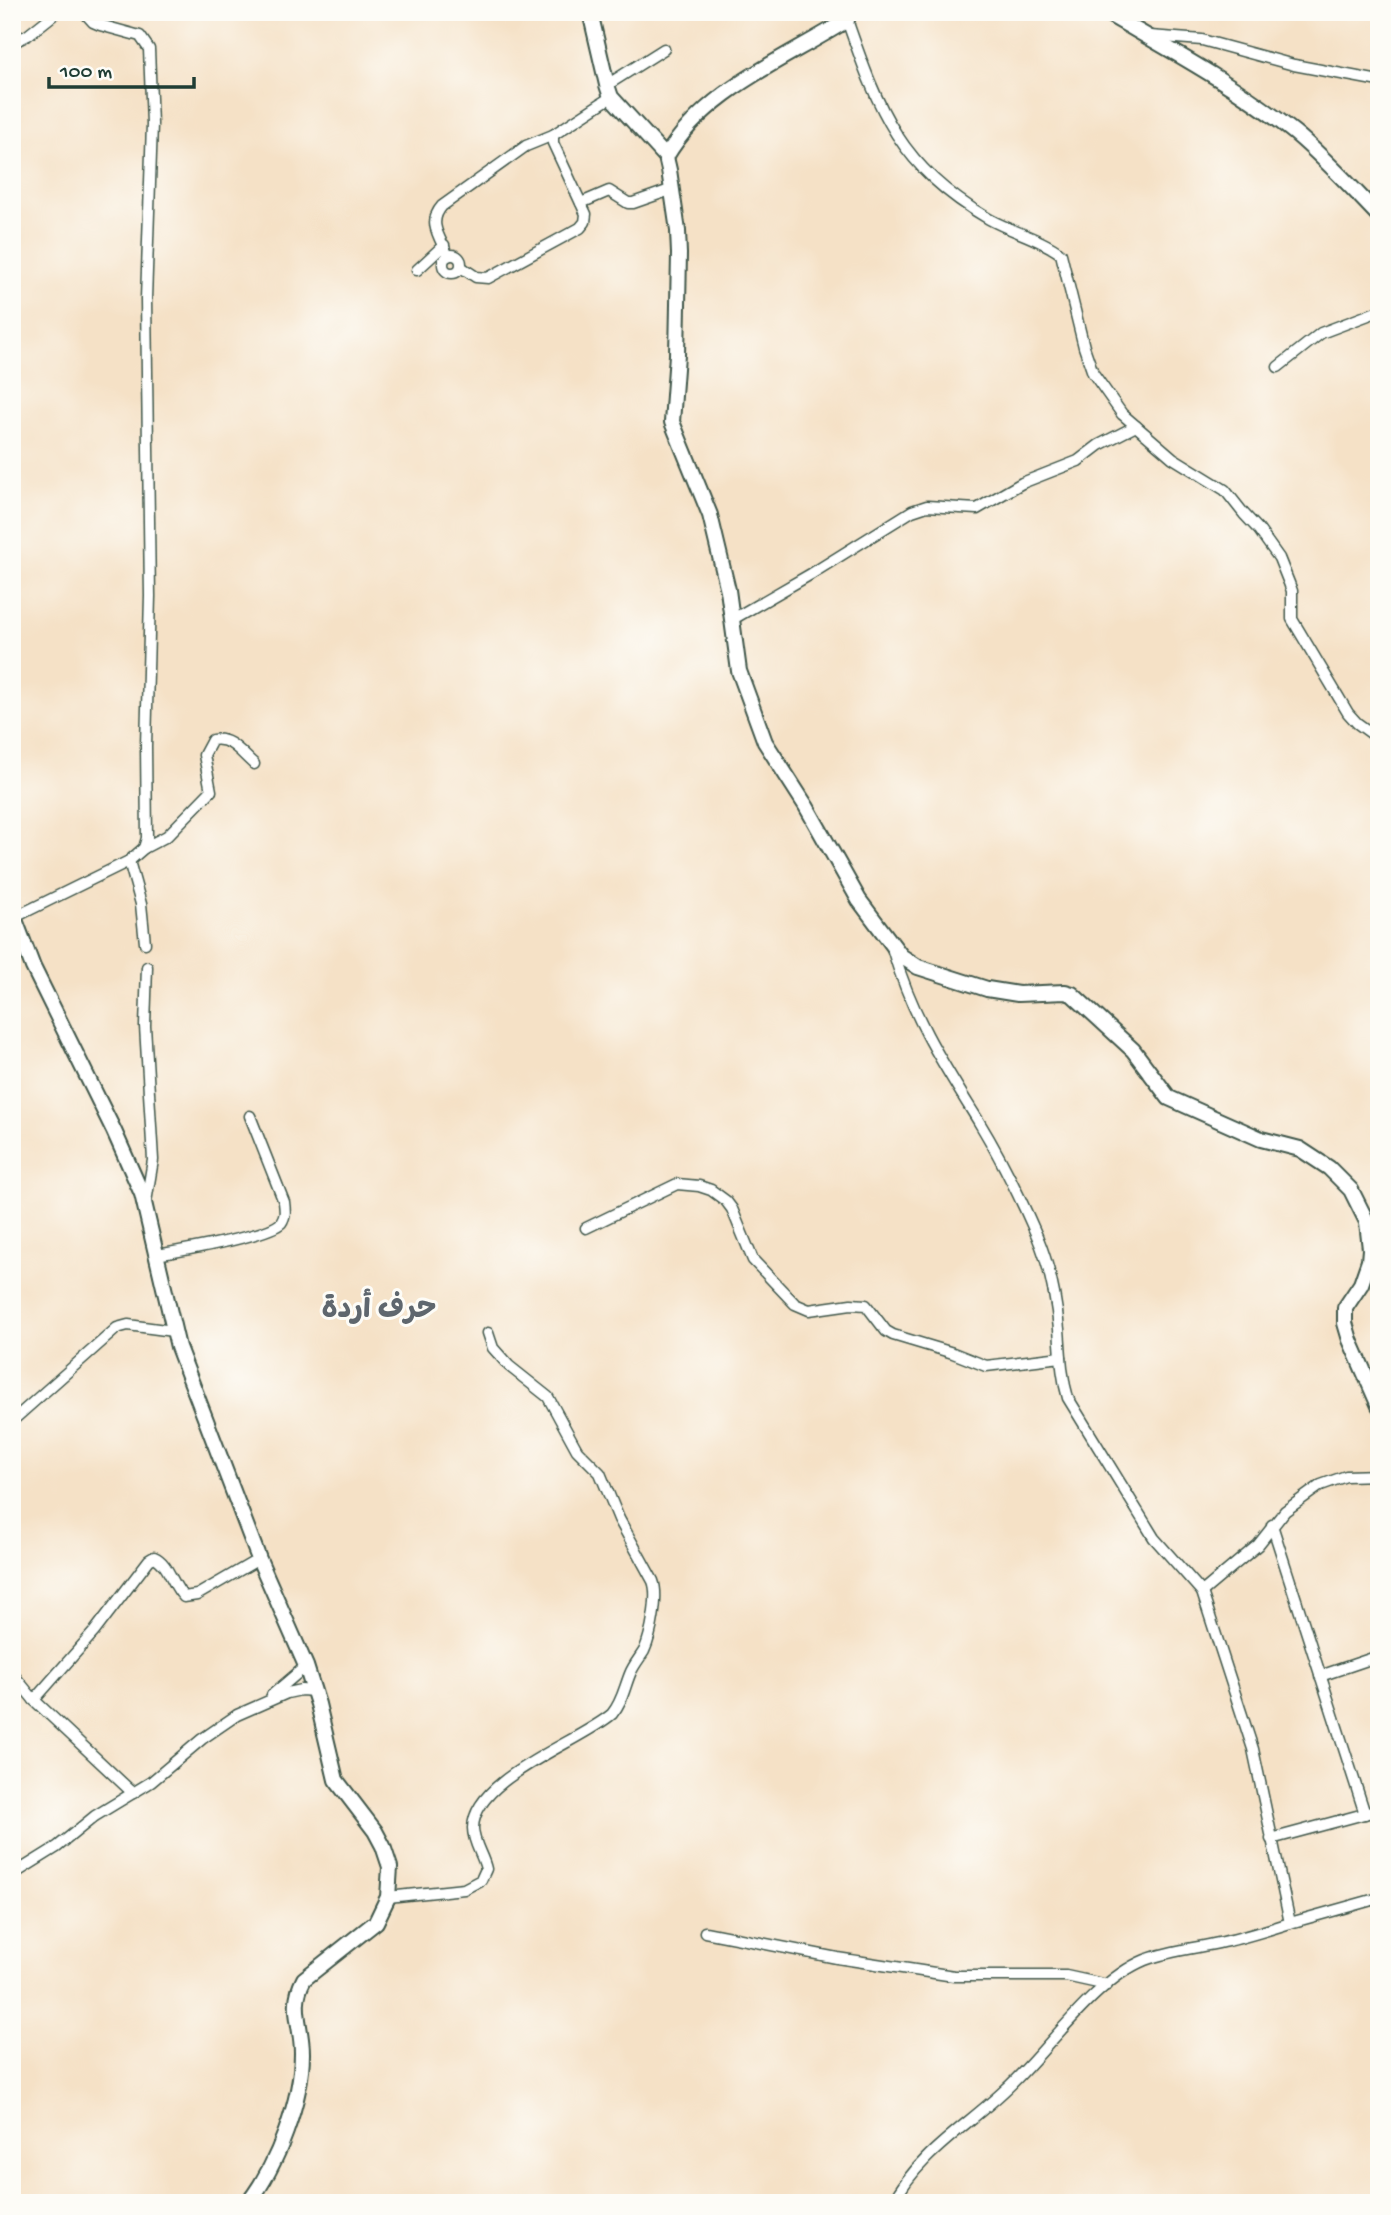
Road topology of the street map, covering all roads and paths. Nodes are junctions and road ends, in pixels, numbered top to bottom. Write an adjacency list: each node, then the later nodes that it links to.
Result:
1 (57, 12): 7 (street)
2 (84, 12): 24 (street)
3 (590, 12): 10 (street)
4 (1105, 12): 6 (street)
5 (846, 16): 12 (street); 20 (street)
6 (1148, 36): 9 (street); 15 (street)
7 (12, 43)
8 (664, 49): 10 (street)
9 (1379, 81)
10 (609, 91): 11 (street); 12 (street)
11 (553, 135): 14 (street); 16 (street)
12 (666, 157): 13 (street)
13 (673, 189): 14 (street); 21 (street)
14 (581, 203): 16 (street)
15 (1379, 216)
16 (444, 245): 17 (street)
17 (417, 270)
18 (1379, 311): 19 (street)
19 (1278, 367)
20 (1136, 426): 21 (street); 22 (street)
21 (733, 619): 30 (street)
22 (1379, 739)
23 (254, 764): 24 (street)
24 (144, 848): 25 (street)
25 (129, 861): 26 (street); 28 (street)
26 (13, 916): 29 (street)
27 (12, 935): 29 (street)
28 (145, 943)
29 (24, 946): 33 (street)
30 (892, 947): 38 (street); 39 (street)
31 (147, 967): 33 (street)
32 (250, 1116): 35 (street)
33 (145, 1206): 35 (street)
34 (586, 1228): 38 (street)
35 (157, 1255): 36 (street)
36 (173, 1331): 40 (street); 43 (street)
37 (488, 1334): 57 (street)
38 (1060, 1357): 44 (street)
39 (1379, 1406)
40 (12, 1421)
41 (1379, 1475): 42 (street)
42 (1272, 1525): 44 (street); 47 (street)
43 (259, 1559): 46 (street); 50 (street)
44 (1202, 1592): 55 (street)
45 (1379, 1656): 47 (street)
46 (306, 1666): 49 (street); 51 (street)
47 (1320, 1676): 54 (street)
48 (13, 1678): 50 (street)
49 (314, 1691): 51 (street); 57 (street)
50 (34, 1700): 52 (street)
51 (257, 1705): 52 (street)
52 (133, 1793): 56 (street)
53 (1379, 1810): 54 (street)
54 (1365, 1814): 55 (street)
55 (1271, 1839): 59 (street)
56 (12, 1875)
57 (388, 1896): 62 (street)
58 (1379, 1898): 59 (street)
59 (1290, 1923): 61 (street)
60 (705, 1932): 61 (street)
61 (1107, 1985): 63 (street)
62 (248, 2203)
63 (893, 2203)

